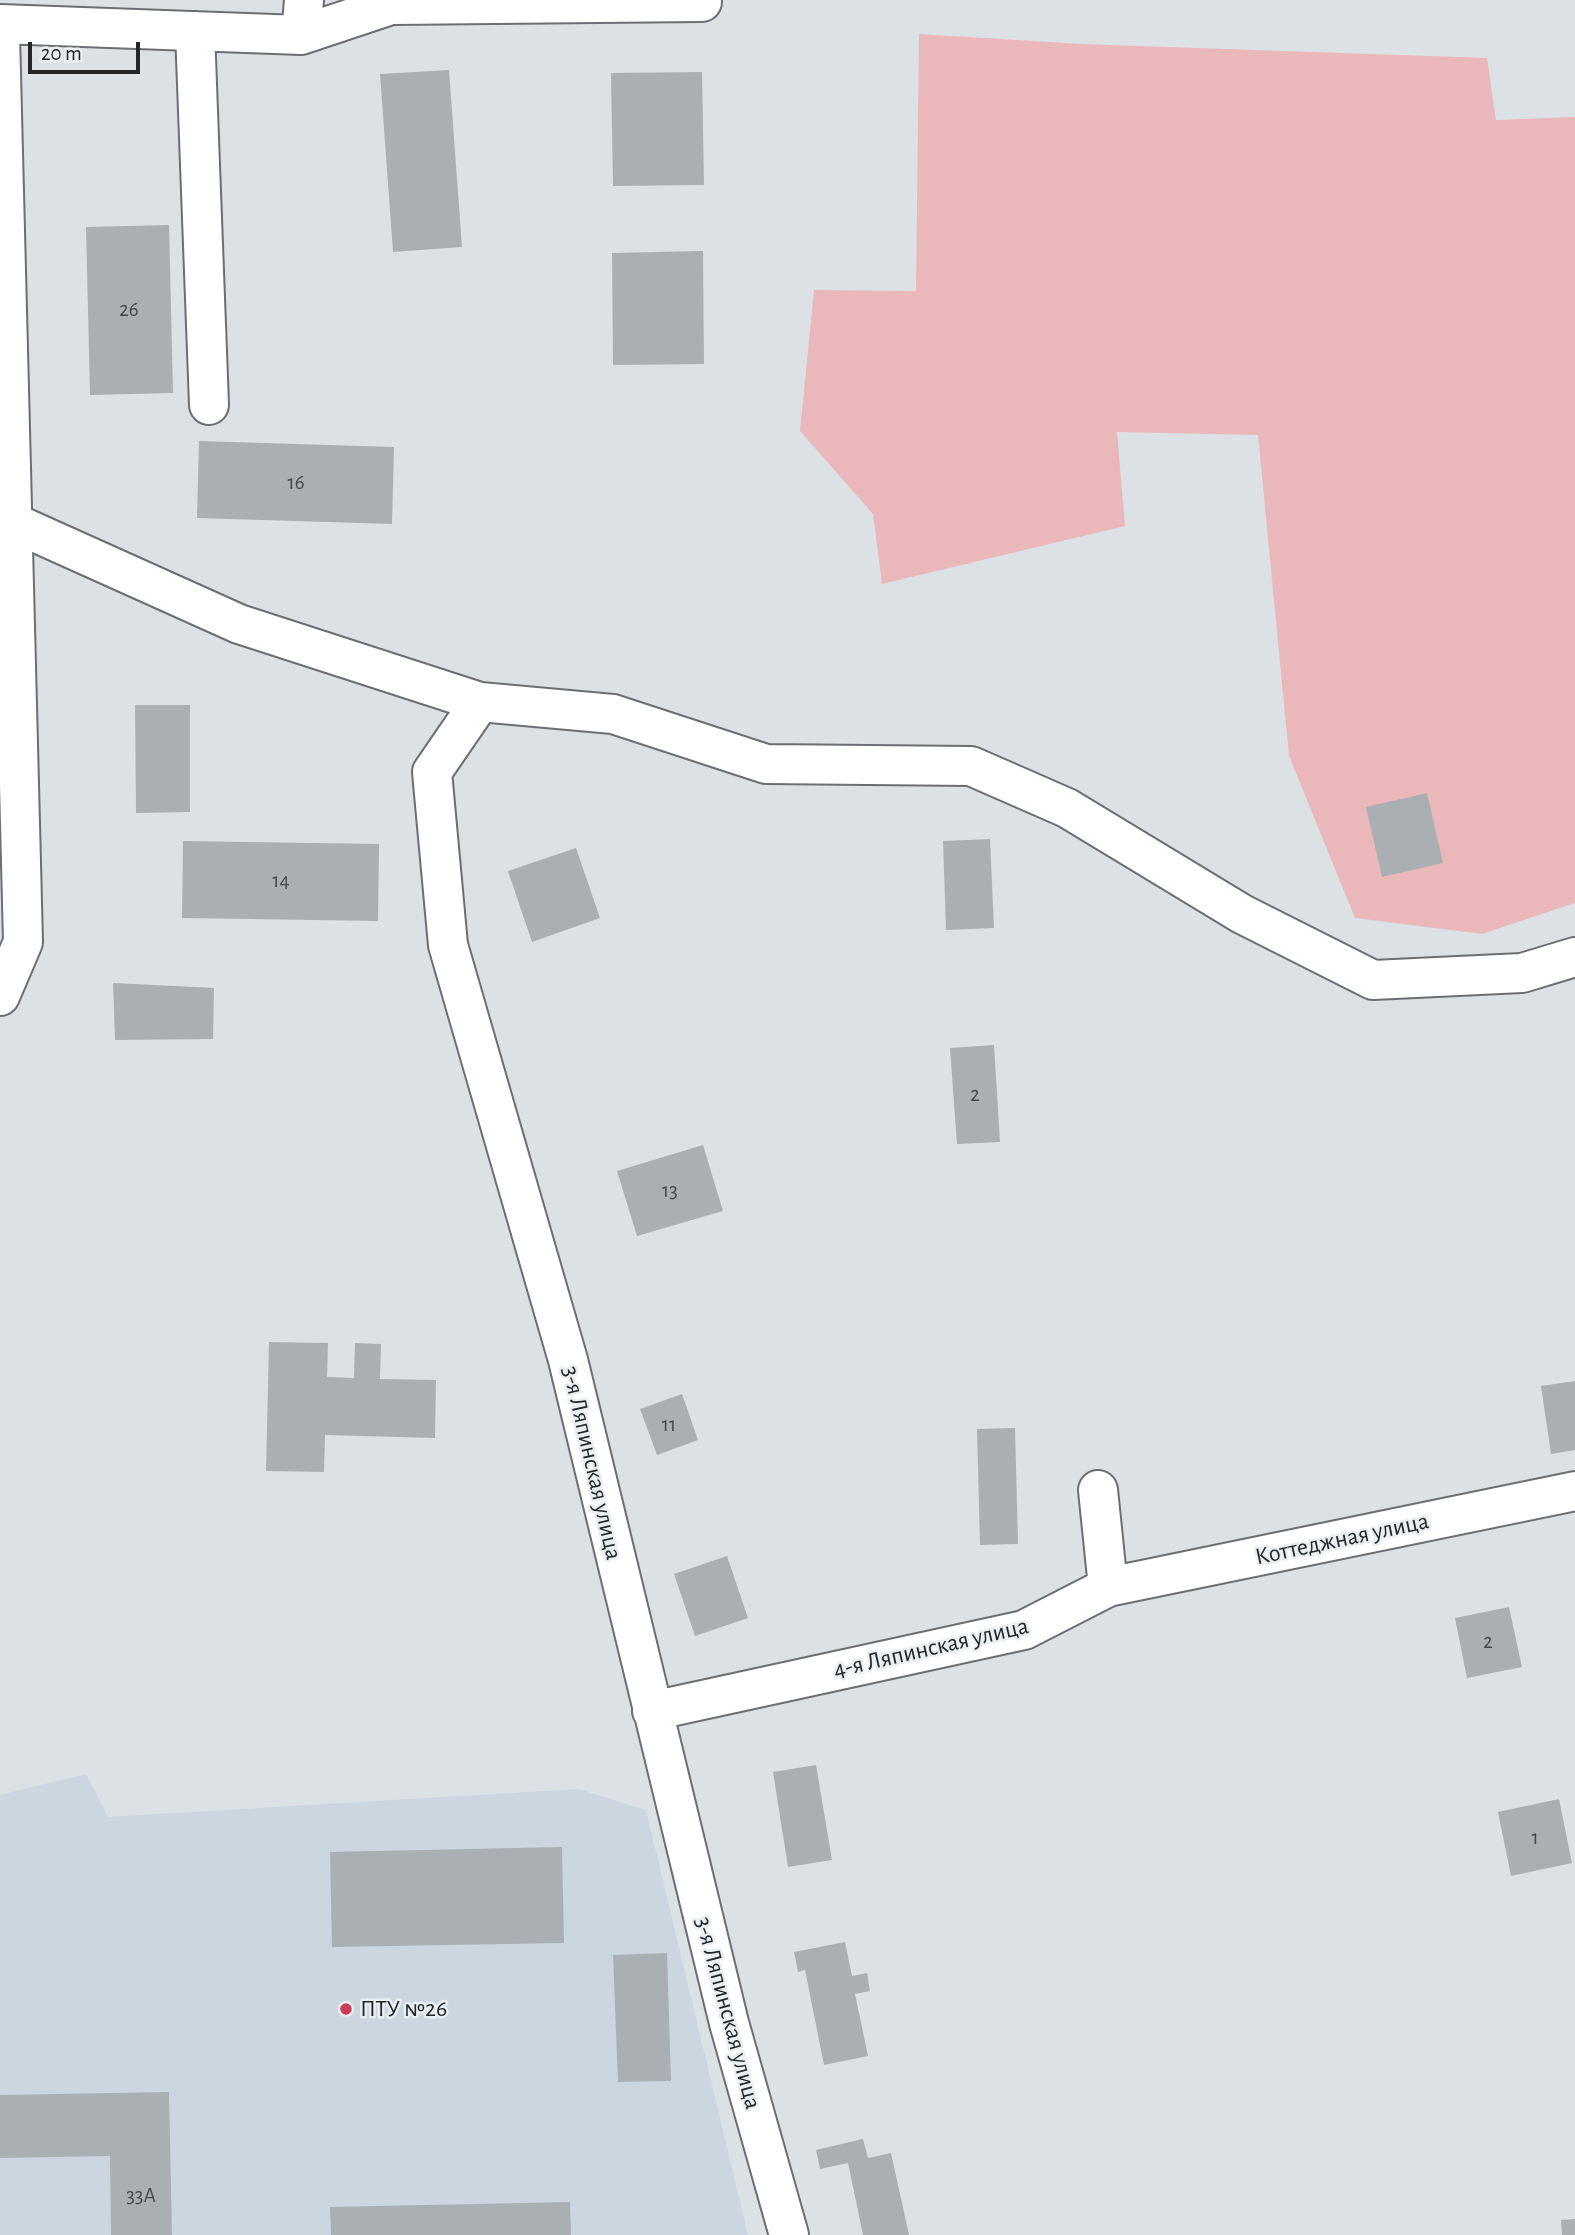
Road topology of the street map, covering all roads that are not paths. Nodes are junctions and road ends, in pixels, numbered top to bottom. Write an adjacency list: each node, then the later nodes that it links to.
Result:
1 (702, 2): 2 (street)
2 (302, 17): 4 (street)
3 (0, 24): 4 (street)
4 (195, 31): 6 (street)
5 (0, 34): 7 (street)
6 (209, 405)
7 (6, 472): 8 (street)
8 (12, 522): 9 (street); 11 (street)
9 (480, 702): 10 (street); 15 (street, 3-я Ляпинская улица)
10 (1575, 957)
11 (0, 996)
12 (1098, 1490): 14 (street)
13 (1575, 1491): 14 (street, Коттеджная улица)
14 (1108, 1587): 15 (street, 4-я Ляпинская улица)
15 (652, 1711): 16 (street, 3-я Ляпинская улица)
16 (789, 2235)

